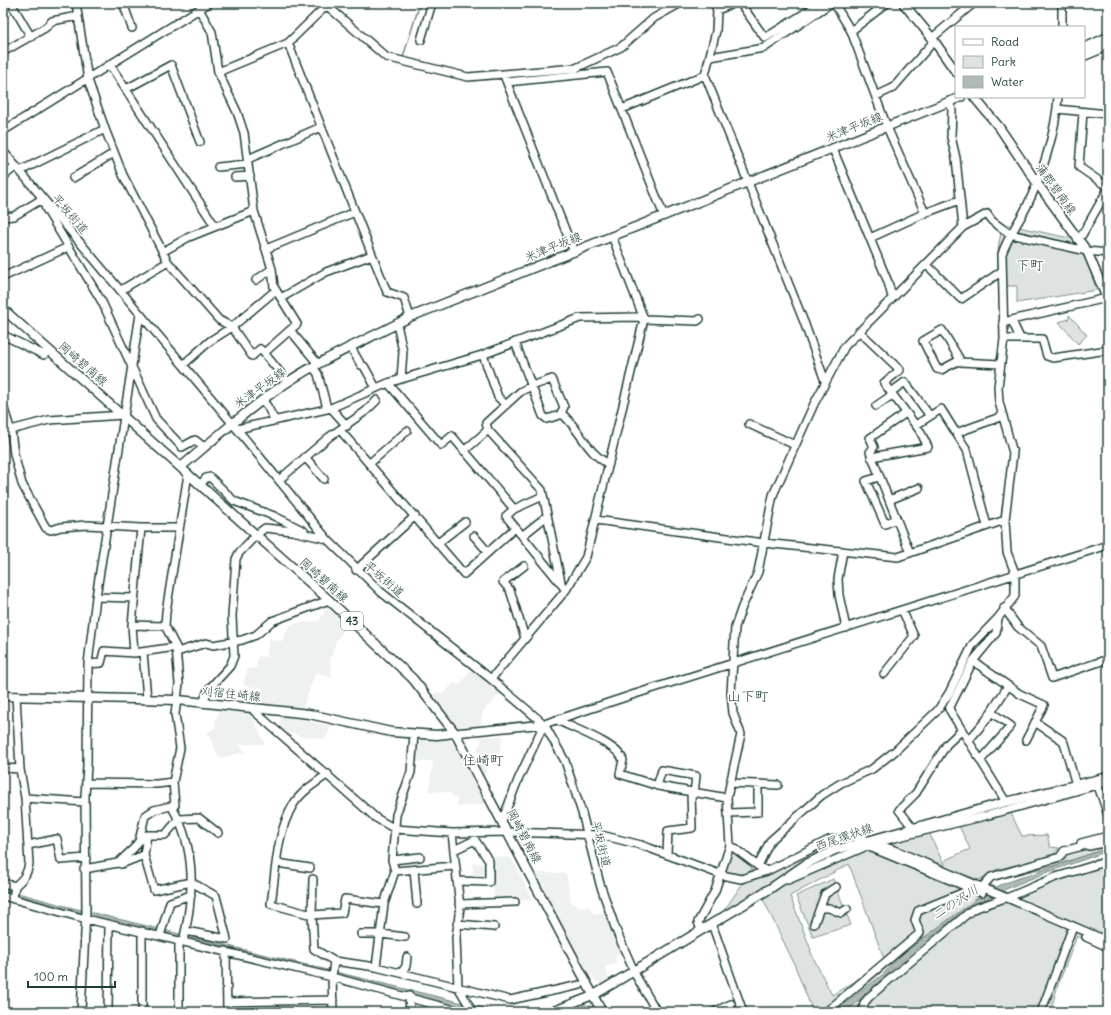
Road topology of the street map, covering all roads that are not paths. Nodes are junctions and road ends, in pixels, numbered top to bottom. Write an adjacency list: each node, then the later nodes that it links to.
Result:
1 (11, 3): 23 (street)
2 (76, 3): 19 (street)
3 (124, 3): 21 (street)
4 (209, 3): 18 (street)
5 (432, 3): 25 (street)
6 (681, 3): 36 (street)
7 (735, 3): 17 (street)
8 (740, 3): 9 (street)
9 (820, 3)
10 (831, 3): 32 (street)
11 (834, 3): 22 (street)
12 (887, 3): 22 (street)
13 (903, 3): 26 (main road)
14 (974, 3): 26 (street)
15 (1062, 3): 20 (street)
16 (325, 4): 27 (street); 36 (street)
17 (716, 6): 32 (street)
18 (199, 9): 33 (street); 35 (street)
19 (78, 16): 23 (street); 38 (street)
20 (1062, 26)
21 (132, 28)
22 (851, 31): 41 (street)
23 (31, 37): 30 (street)
24 (1108, 38): 29 (main road)
25 (421, 40)
26 (933, 40): 34 (main road); 41 (street)
27 (288, 43): 35 (street); 50 (street)
28 (1108, 46): 31 (main road)
29 (1085, 48)
30 (3, 52)
31 (1085, 56)
32 (710, 57): 37 (street)
33 (110, 65): 38 (street); 40 (street)
34 (955, 71)
35 (218, 72): 58 (street)
36 (504, 74): 39 (street)
37 (705, 75): 46 (street); 65 (street)
38 (88, 80): 52 (street); 53 (street)
39 (507, 82): 46 (street); 86 (street)
40 (126, 89): 54 (street); 75 (street)
41 (876, 96): 51 (street)
42 (959, 98): 45 (main road, 米津平坂線)
43 (975, 98): 66 (main road, 蒲郡碧南線)
44 (1058, 98): 47 (street)
45 (949, 102): 51 (main road, 米津平坂線); 69 (street)
46 (622, 109): 73 (street)
47 (1057, 109): 48 (street); 66 (street)
48 (1083, 112): 49 (street); 67 (street)
49 (1108, 114)
50 (321, 127): 58 (street); 71 (street)
51 (887, 127): 55 (main road, 米津平坂線); 72 (street)
52 (105, 129): 57 (street); 60 (street)
53 (3, 131)
54 (200, 142)
55 (833, 149): 65 (main road, 米津平坂線); 79 (street)
56 (3, 151): 60 (street, 平坂街道)
57 (114, 153): 64 (street); 84 (street)
58 (248, 161): 59 (street); 61 (street)
59 (218, 167)
60 (18, 169): 62 (street); 68 (street, 平坂街道)
61 (250, 176): 63 (street); 70 (street)
62 (3, 177)
63 (235, 177)
64 (73, 178)
65 (748, 182): 73 (main road, 米津平坂線); 126 (street)
66 (1037, 183): 77 (street); 80 (main road, 蒲郡碧南線)
67 (1108, 188): 80 (street)
68 (42, 199): 74 (street); 82 (street); 95 (street, 平坂街道)
69 (960, 200): 72 (street); 76 (street)
70 (254, 211): 75 (street); 83 (street)
71 (355, 212): 83 (street); 88 (street)
72 (925, 213): 79 (street)
73 (664, 216): 78 (main road, 米津平坂線)
74 (3, 217)
75 (215, 226): 84 (street)
76 (963, 227): 77 (street); 90 (street)
77 (1010, 234): 85 (street); 92 (street)
78 (612, 236): 86 (main road, 米津平坂線); 103 (street)
79 (870, 238): 97 (street)
80 (1077, 238): 85 (main road, 蒲郡碧南線)
81 (1108, 245): 87 (street)
82 (68, 247): 93 (street); 121 (street)
83 (266, 249): 91 (street)
84 (164, 251): 89 (street)
85 (1087, 251): 87 (street); 99 (main road, 蒲郡碧南線)
86 (574, 252): 102 (main road, 米津平坂線)
87 (1107, 253)
88 (372, 254): 98 (street); 102 (street)
89 (168, 262): 95 (street); 108 (street)
90 (926, 264): 92 (street); 97 (street)
91 (272, 269): 94 (street); 96 (street)
92 (1002, 271): 106 (street)
93 (3, 276)
94 (256, 280)
95 (120, 290): 101 (street, 平坂街道)
96 (276, 290): 98 (street); 108 (street)
97 (892, 297): 110 (street)
98 (281, 298): 109 (street)
99 (1108, 299): 105 (street)
100 (3, 309): 116 (main road, 岡崎碧南線 / 43)
101 (140, 314): 121 (street); 123 (street)
102 (410, 317): 107 (main road, 米津平坂線)
103 (644, 319): 104 (street); 114 (street); 160 (street)
104 (700, 319)
105 (1012, 321): 106 (street); 112 (street)
106 (1003, 322): 113 (street)
107 (397, 324): 115 (main road, 米津平坂線); 125 (street)
108 (232, 327): 118 (street); 123 (street)
109 (290, 330): 118 (street); 124 (street)
110 (859, 331): 126 (street); 131 (street)
111 (3, 335): 116 (street)
112 (1020, 338): 113 (street); 117 (street)
113 (1004, 339): 122 (street)
114 (516, 342): 119 (street); 129 (street)
115 (350, 346): 124 (main road, 米津平坂線); 130 (street)
116 (49, 350): 140 (main road, 岡崎碧南線 / 43)
117 (1108, 350)
118 (264, 353): 127 (street)
119 (483, 355): 125 (street); 134 (street)
120 (958, 361): 120 (street); 122 (street)
121 (131, 364): 140 (street); 155 (street)
122 (1000, 364): 142 (street)
123 (183, 365): 146 (street)
124 (315, 365): 127 (main road, 米津平坂線); 137 (street)
125 (401, 379): 128 (street)
126 (825, 381): 154 (street)
127 (288, 382): 132 (main road, 米津平坂線)
128 (388, 383): 130 (street); 156 (street)
129 (532, 386): 134 (street); 138 (street); 138 (street)
130 (376, 388): 137 (street)
131 (892, 394): 136 (street); 139 (street); 141 (street)
132 (262, 400): 143 (street); 146 (main road, 米津平坂線)
133 (377, 400): 147 (street)
134 (506, 405): 149 (street)
135 (3, 406): 150 (street)
136 (876, 406)
137 (329, 408): 143 (street); 147 (street)
138 (561, 413): 160 (street)
139 (906, 413): 145 (street); 158 (street)
140 (123, 415): 150 (street); 161 (main road, 岡崎碧南線 / 43); 178 (street)
141 (930, 416): 145 (street); 153 (street)
142 (1003, 416): 153 (street); 175 (street)
143 (275, 421): 146 (street)
144 (749, 424): 154 (street)
145 (916, 425): 158 (street)
146 (234, 426): 155 (main road, 米津平坂線); 165 (street, 平坂街道)
147 (347, 426): 148 (street)
148 (340, 430): 157 (street); 159 (street)
149 (488, 430): 156 (street); 168 (street)
150 (11, 431): 152 (street); 178 (street)
151 (407, 431): 159 (street)
152 (3, 432)
153 (956, 432): 177 (street)
154 (795, 445): 188 (street)
155 (204, 447): 161 (main road, 米津平坂線)
156 (464, 450): 170 (street)
157 (305, 457): 164 (street); 165 (street)
158 (871, 457): 163 (street)
159 (370, 463): 171 (street)
160 (609, 464): 174 (street)
161 (180, 467): 162 (main road, 岡崎碧南線 / 43)
162 (188, 474): 166 (main road, 岡崎碧南線 / 43); 180 (street)
163 (879, 477): 169 (street); 173 (street)
164 (324, 479)
165 (279, 480): 186 (street, 平坂街道)
166 (200, 485): 182 (main road, 岡崎碧南線 / 43); 185 (street)
167 (918, 488): 169 (street)
168 (543, 496): 170 (street); 172 (street)
169 (889, 500): 173 (street)
170 (514, 509): 181 (street)
171 (415, 516): 187 (street); 194 (street)
172 (547, 516): 184 (street); 196 (street)
173 (896, 519): 192 (street)
174 (596, 520): 188 (street); 197 (street)
175 (1005, 520): 177 (street); 195 (street)
176 (465, 522): 187 (street)
177 (987, 526): 192 (street)
178 (108, 527): 179 (street); 198 (street)
179 (141, 528): 180 (street); 199 (street)
180 (179, 528): 205 (street)
181 (516, 528): 184 (street); 191 (street)
182 (256, 535): 185 (street); 200 (main road, 岡崎碧南線 / 43); 208 (street)
183 (474, 536): 191 (street)
184 (522, 536): 196 (street)
185 (317, 538): 186 (street)
186 (327, 539): 194 (street, 平坂街道)
187 (438, 543): 191 (street)
188 (764, 543): 190 (street); 215 (street)
189 (1108, 545): 195 (street)
190 (843, 551): 192 (street); 206 (street)
191 (488, 552)
192 (910, 553)
193 (524, 566): 207 (street)
194 (356, 570): 217 (street, 平坂街道)
195 (1015, 573): 201 (street); 202 (street)
196 (561, 583): 197 (street)
197 (566, 590): 207 (street)
198 (96, 597): 199 (street); 214 (street)
199 (134, 598): 204 (street)
200 (329, 600): 208 (street); 231 (main road, 岡崎碧南線 / 43)
201 (1004, 608): 203 (street); 212 (street)
202 (902, 610): 206 (street); 216 (street)
203 (998, 618): 213 (street); 282 (street)
204 (132, 626): 205 (street); 211 (street)
205 (165, 626): 209 (street)
206 (846, 628): 215 (street)
207 (525, 638): 217 (street)
208 (233, 642): 209 (street); 224 (street)
209 (177, 649): 210 (street); 223 (street)
210 (143, 652): 211 (street); 222 (street)
211 (134, 653): 214 (street)
212 (1108, 659)
213 (974, 661): 218 (street); 230 (street)
214 (88, 664): 221 (street)
215 (734, 664): 227 (street); 244 (street)
216 (884, 674)
217 (491, 679): 229 (street, 平坂街道)
218 (1008, 686): 226 (street); 228 (street)
219 (3, 696): 220 (main road, 刈宿住崎線)
220 (16, 696): 221 (main road, 刈宿住崎線); 237 (street)
221 (87, 699): 222 (main road, 刈宿住崎線); 243 (street)
222 (147, 700): 223 (main road, 刈宿住崎線)
223 (178, 700): 224 (main road, 刈宿住崎線); 240 (street)
224 (203, 703): 225 (main road, 刈宿住崎線)
225 (254, 708): 232 (main road, 刈宿住崎線); 238 (street)
226 (991, 712): 233 (street); 235 (street)
227 (557, 720): 229 (street); 247 (street)
228 (1036, 722): 234 (street); 248 (street)
229 (544, 724): 231 (street); 258 (street); 264 (street, 平坂街道)
230 (962, 730): 233 (street); 259 (street)
231 (455, 733): 232 (main road, 刈宿住崎線); 258 (main road, 岡崎碧南線 / 43)
232 (414, 734): 260 (street)
233 (969, 740): 235 (street)
234 (1026, 740)
235 (981, 760): 253 (street)
236 (3, 768): 237 (street)
237 (20, 769): 250 (street)
238 (328, 774): 260 (street); 279 (street)
239 (1108, 777): 241 (main road, 西尾環状線)
240 (173, 782): 243 (street); 254 (street)
241 (1096, 782): 242 (street); 248 (main road, 西尾環状線); 256 (street); 296 (street)
242 (1108, 782)
243 (86, 783): 252 (street)
244 (730, 783): 245 (street); 251 (street)
245 (758, 784): 246 (street); 255 (street)
246 (778, 785)
247 (657, 786): 249 (street); 249 (street)
248 (1076, 786): 253 (main road, 西尾環状線)
249 (693, 793): 251 (street); 273 (street)
250 (25, 798): 252 (street); 269 (street)
251 (727, 798): 255 (street)
252 (85, 802): 276 (street)
253 (1006, 802): 259 (main road, 西尾環状線)
254 (172, 807): 257 (street); 284 (street)
255 (728, 813): 270 (street)
256 (1108, 815)
257 (179, 819): 262 (street); 274 (street); 291 (street)
258 (502, 821): 261 (main road, 岡崎碧南線 / 43)
259 (913, 828): 267 (main road, 西尾環状線)
260 (395, 829): 263 (street); 277 (street)
261 (508, 832): 264 (street); 265 (street); 336 (main road, 岡崎碧南線 / 43)
262 (218, 833)
263 (452, 833): 265 (street); 272 (street)
264 (588, 834): 273 (street); 330 (street, 平坂街道)
265 (477, 836): 272 (street); 292 (street)
266 (1108, 836): 271 (street)
267 (866, 840): 287 (street); 296 (street); 314 (main road, 西尾環状線)
268 (1108, 842): 296 (street)
269 (28, 845): 276 (street); 294 (street)
270 (730, 845): 282 (street); 288 (street)
271 (1060, 848)
272 (454, 850): 281 (street)
273 (667, 854): 288 (street)
274 (144, 855): 280 (street); 291 (street)
275 (420, 857): 277 (street)
276 (86, 858): 284 (street)
277 (392, 860): 286 (street)
278 (1108, 861): 299 (street)
279 (277, 863): 283 (street); 308 (street)
280 (121, 864)
281 (455, 866): 285 (street); 292 (street)
282 (758, 866): 287 (street)
283 (310, 868)
284 (84, 869): 309 (street)
285 (414, 870): 286 (street); 304 (street)
286 (395, 871): 303 (street)
287 (767, 871): 288 (street)
288 (722, 875): 316 (street)
289 (313, 879): 308 (street)
290 (788, 880): 296 (street)
291 (191, 882): 297 (street); 315 (street)
292 (457, 882): 305 (street)
293 (3, 883): 294 (street)
294 (15, 886): 300 (street)
295 (836, 887): 306 (street)
296 (978, 887): 299 (street); 354 (street)
297 (191, 895): 315 (street); 321 (street)
298 (3, 896): 300 (street)
299 (1006, 898): 317 (street); 355 (street)
300 (13, 899): 309 (street)
301 (1017, 900): 323 (street)
302 (515, 902): 305 (street)
303 (384, 904): 308 (street); 320 (street)
304 (417, 904)
305 (459, 904): 311 (street)
306 (820, 908): 307 (street); 312 (street)
307 (847, 909)
308 (312, 914): 328 (street)
309 (86, 919): 310 (street); 340 (street)
310 (109, 924): 318 (street); 341 (street)
311 (457, 924): 313 (street); 334 (street)
312 (814, 924)
313 (494, 927)
314 (714, 928): 316 (main road, 西尾環状線); 353 (street)
315 (186, 930): 324 (street)
316 (701, 930): 330 (main road, 西尾環状線)
317 (1073, 930): 323 (street); 325 (street); 356 (street); 357 (street)
318 (142, 932): 321 (street); 342 (street)
319 (361, 934): 320 (street)
320 (381, 934): 322 (street); 329 (street)
321 (160, 936): 324 (street)
322 (405, 937)
323 (1108, 940)
324 (181, 942): 326 (street); 343 (street)
325 (1108, 947)
326 (226, 951): 332 (street); 338 (street)
327 (407, 957): 331 (street)
328 (334, 961): 329 (street); 332 (street)
329 (376, 967): 331 (street)
330 (634, 971): 336 (main road, 西尾環状線); 351 (street, 平坂街道)
331 (401, 973): 334 (street)
332 (332, 977): 335 (street); 337 (street)
333 (580, 985): 334 (street)
334 (458, 987): 348 (street)
335 (409, 996): 346 (street); 347 (street)
336 (594, 996): 349 (street); 350 (main road, 岡崎碧南線 / 43)
337 (333, 1000): 338 (street); 345 (street)
338 (227, 1002): 344 (street)
339 (730, 1004): 352 (street)
340 (81, 1012)
341 (108, 1012)
342 (142, 1012)
343 (179, 1012)
344 (227, 1012)
345 (333, 1012)
346 (410, 1012)
347 (462, 1012)
348 (473, 1012)
349 (550, 1012)
350 (602, 1012)
351 (657, 1012)
352 (714, 1012)
353 (744, 1012)
354 (826, 1012)
355 (863, 1012)
356 (1041, 1012)
357 (1045, 1012)

